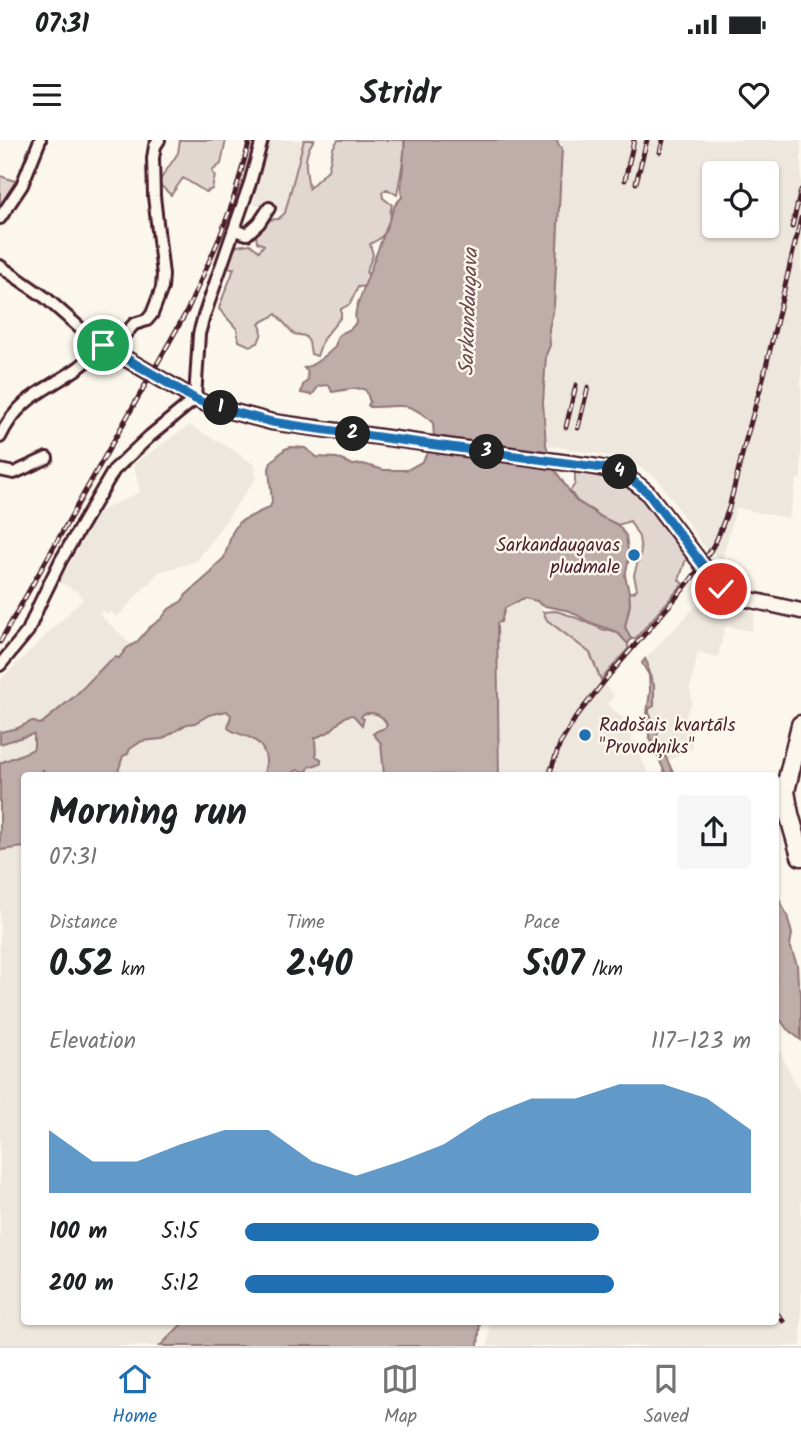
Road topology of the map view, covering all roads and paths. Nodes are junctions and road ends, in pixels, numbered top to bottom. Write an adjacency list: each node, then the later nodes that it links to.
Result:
1 (40, 140): 5 (street)
2 (159, 140): 8 (street)
3 (262, 140): 6 (street)
4 (269, 208): 6 (street)
5 (0, 218)
6 (234, 230): 9 (street)
7 (0, 266): 8 (street)
8 (107, 348): 9 (street); 10 (street)
9 (195, 399): 13 (street); 14 (street)
10 (0, 437)
11 (47, 458): 12 (street)
12 (0, 470)
13 (801, 611)
14 (0, 665)
15 (801, 725): 16 (main road)
16 (801, 856)

